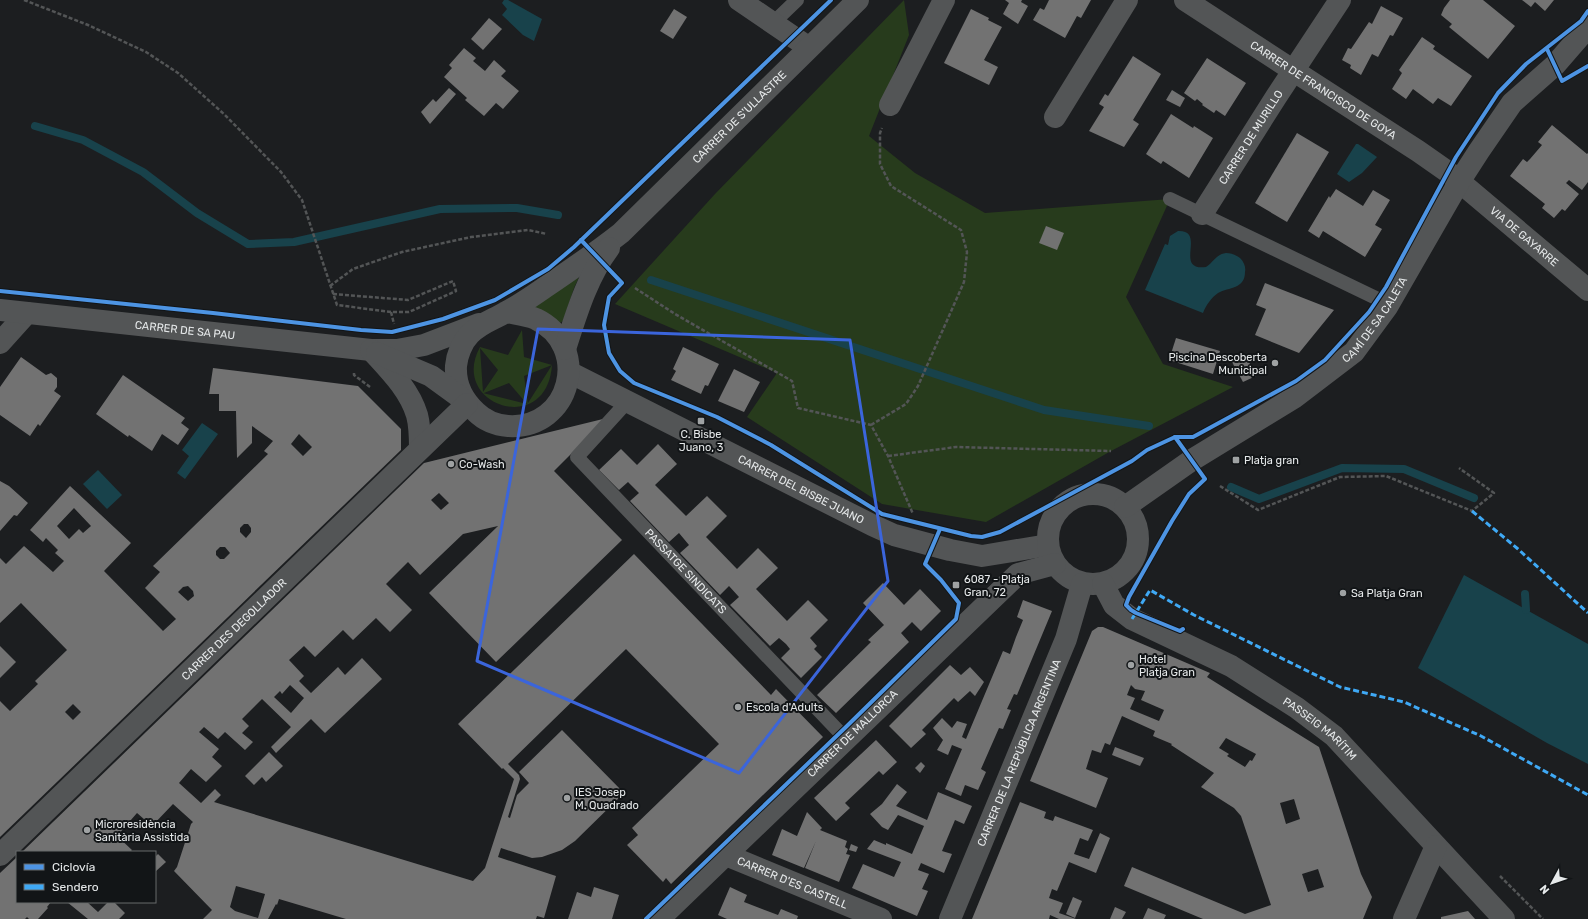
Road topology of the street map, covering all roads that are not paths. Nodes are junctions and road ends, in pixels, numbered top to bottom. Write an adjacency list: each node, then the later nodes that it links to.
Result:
1 (739, 0): 8 (street)
2 (797, 0): 8 (lane)
3 (858, 0): 10 (street, CARRER DE S'ULLASTRE)
4 (944, 0): 14 (street)
5 (1127, 0): 15 (street)
6 (1185, 0): 13 (street, CARRER DE FRANCISCO DE GOYA)
7 (1340, 0): 13 (street, CARRER DE MURILLO)
8 (773, 23): 10 (street)
9 (1588, 27): 12 (street, CAMÍ DE SA CALETA)
10 (808, 47): 19 (street, CARRER DE S'ULLASTRE)
11 (1588, 50): 12 (street, CAMÍ DE SA CALETA)
12 (1555, 64): 16 (street, CAMÍ DE SA CALETA)
13 (1294, 72): 16 (street, CARRER DE FRANCISCO DE GOYA); 18 (street, CARRER DE MURILLO)
14 (890, 105)
15 (1055, 117)
16 (1459, 182): 20 (street, VIA DE GAYARRE); 21 (street, CAMÍ DE SA CALETA)
17 (1170, 199): 18 (lane)
18 (1202, 214): 21 (lane)
19 (621, 234): 23 (street, CARRER DE S'ULLASTRE); 27 (street, CARRER DE S'ULLASTRE)
20 (1588, 290)
21 (1387, 307): 33 (street, CAMÍ DE SA CALETA)
22 (0, 310): 24 (street, CARRER DE SA PAU)
23 (506, 312): 25 (street); 27 (street)
24 (27, 313): 26 (street); 28 (street, CARRER DE SA PAU)
25 (482, 323): 28 (street, CARRER DE SA PAU); 30 (street)
26 (0, 343)
27 (565, 349): 29 (street)
28 (371, 350): 30 (street, CARRER DE SA PAU); 32 (street)
29 (569, 372): 30 (street); 31 (street, CARRER DEL BISBE JUANO)
30 (466, 402): 32 (street, CARRER DES DEGOLLADOR)
31 (627, 402): 34 (street, CARRER DEL BISBE JUANO); 36 (lane, PASSATGE SINDICATS)
32 (420, 449): 38 (street, CARRER DES DEGOLLADOR)
33 (1125, 507): 34 (street); 35 (street)
34 (1051, 555): 35 (street); 36 (street, CARRER DE MALLORCA)
35 (1093, 584): 37 (street, PASSEIG MARÍTIM); 42 (street, CARRER DE LA REPÚBLICA ARGENTINA)
36 (846, 739): 39 (street, CARRER DE MALLORCA)
37 (1436, 846): 43 (street); 44 (street, PASSEIG MARÍTIM)
38 (0, 855)
39 (726, 855): 40 (street, CARRER DE MALLORCA); 41 (street, CARRER D'ES CASTELL)
40 (659, 919)
41 (881, 919)
42 (950, 919)
43 (1404, 919)
44 (1504, 919)

